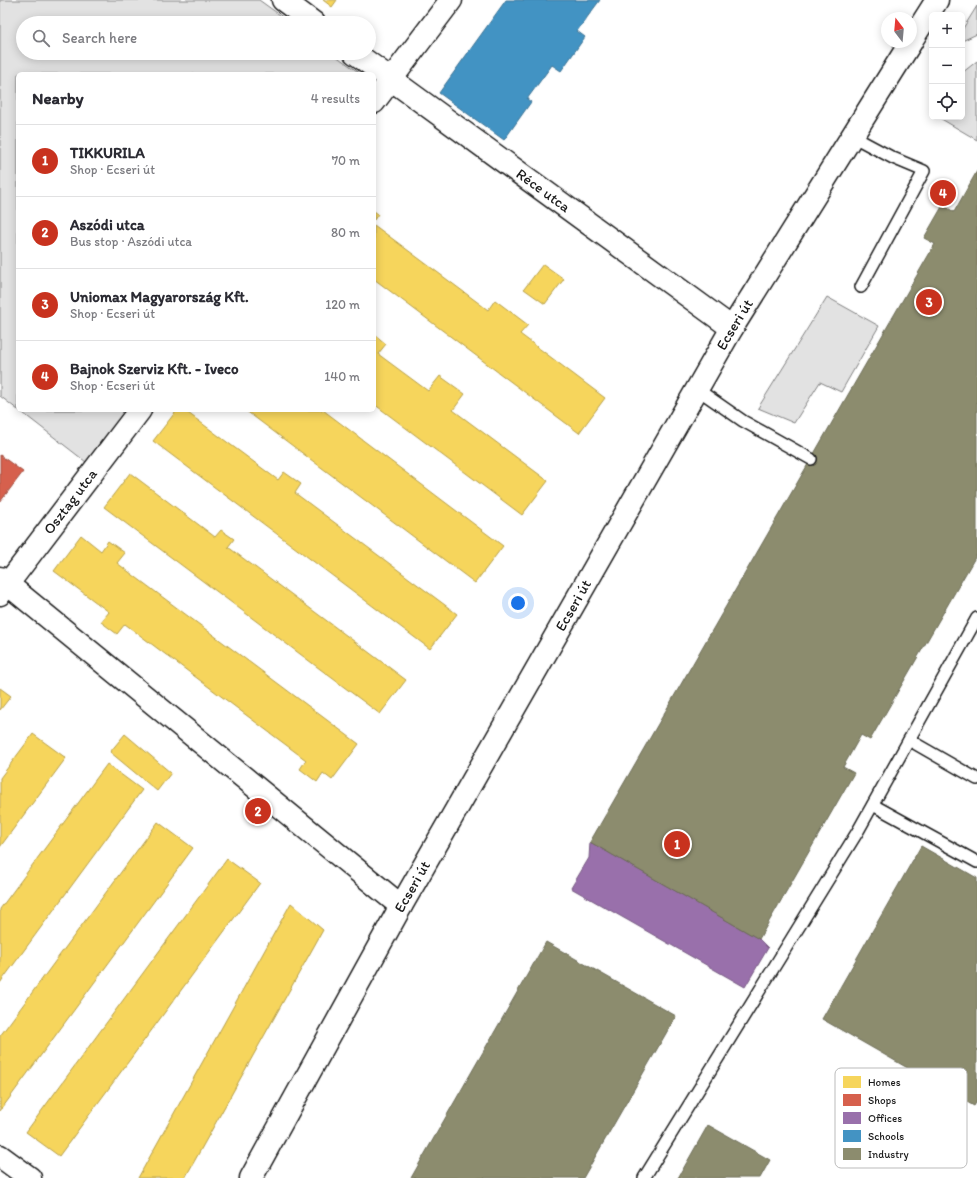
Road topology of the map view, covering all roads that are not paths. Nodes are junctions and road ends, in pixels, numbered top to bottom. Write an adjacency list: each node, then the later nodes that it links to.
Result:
1 (283, 0): 4 (street)
2 (451, 0): 8 (street)
3 (937, 0): 5 (street, Ecseri út)
4 (305, 16)
5 (917, 32)
6 (907, 48): 10 (street, Ecseri út)
7 (364, 60): 8 (street, Réce utca)
8 (391, 80): 9 (street); 12 (street, Réce utca)
9 (376, 99)
10 (852, 136): 11 (lane); 12 (street, Ecseri út)
11 (861, 287)
12 (732, 328): 13 (street, Ecseri út)
13 (698, 389): 15 (lane); 22 (street, Ecseri út)
14 (138, 412): 16 (street, Osztag utca)
15 (811, 459)
16 (2, 586): 22 (street)
17 (977, 618): 18 (lane)
18 (908, 740): 19 (lane); 20 (lane)
19 (977, 779)
20 (873, 805): 21 (lane); 26 (lane)
21 (977, 862)
22 (401, 906): 25 (street, Ecseri út)
23 (0, 1156): 24 (street)
24 (30, 1178)
25 (251, 1178)
26 (644, 1178)

